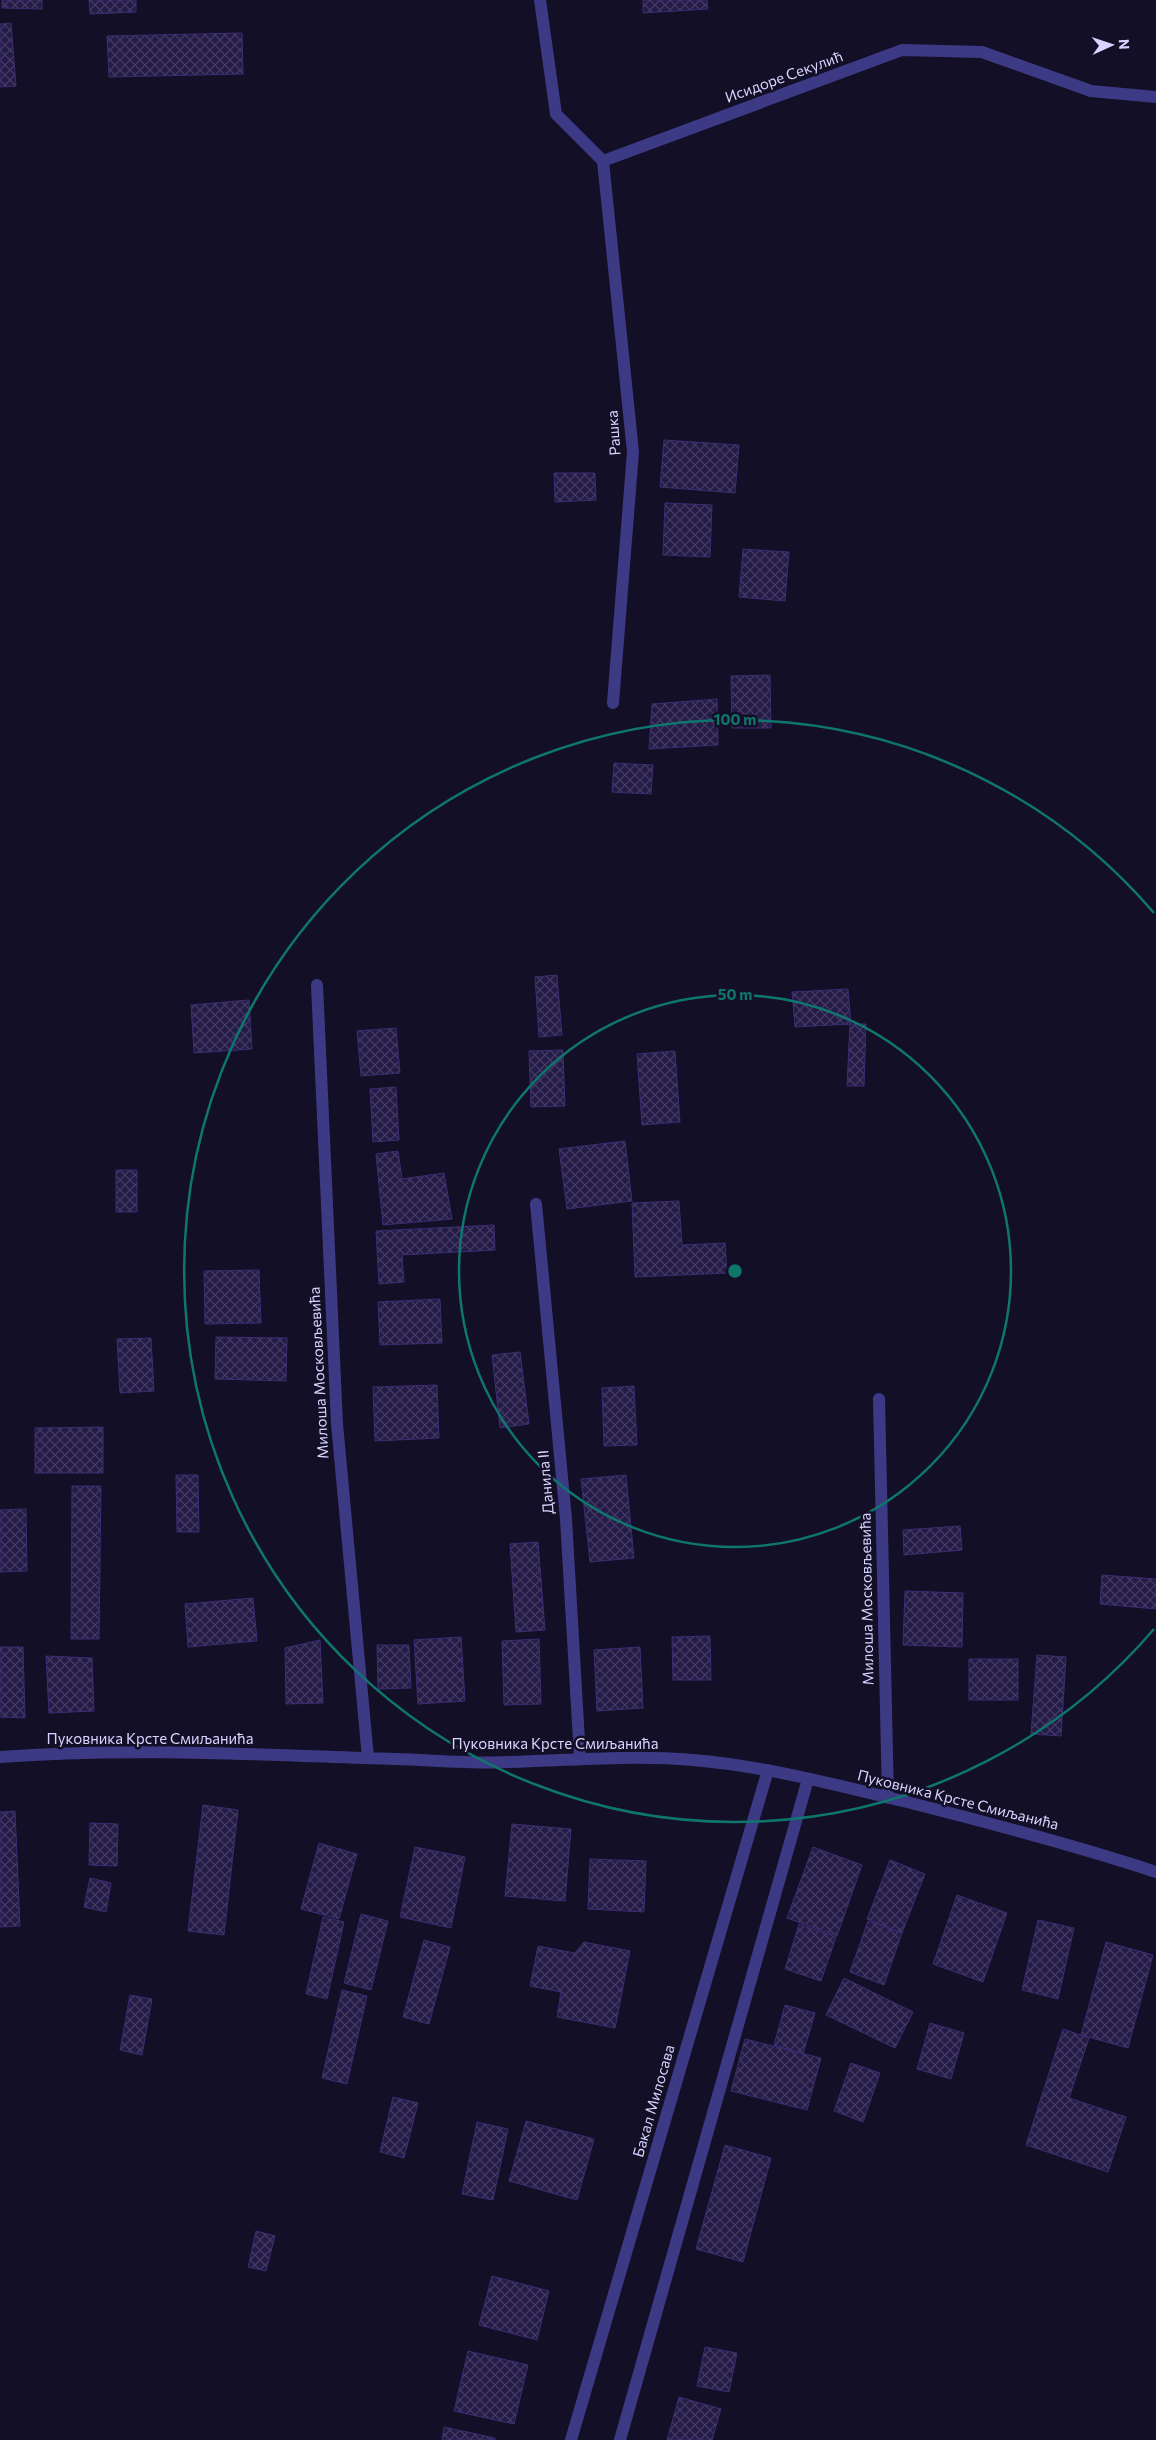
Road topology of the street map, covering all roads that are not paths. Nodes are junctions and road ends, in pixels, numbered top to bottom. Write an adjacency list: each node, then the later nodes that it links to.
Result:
1 (540, 0): 3 (street)
2 (1156, 97): 3 (street, Исидоре Секулић)
3 (603, 161): 4 (street, Рашка)
4 (613, 703)
5 (317, 985): 9 (street, Милоша Московљевића)
6 (536, 1204): 10 (street, Данила II)
7 (878, 1399): 13 (street, Милоша Московљевића)
8 (0, 1757): 9 (street, Пуковника Крсте Смиљанића)
9 (368, 1758): 10 (street, Пуковника Крсте Смиљанића)
10 (580, 1758): 11 (street, Пуковника Крсте Смиљанића)
11 (768, 1770): 12 (street, Пуковника Крсте Смиљанића); 15 (street, Бакал Милосава)
12 (808, 1779): 13 (street, Пуковника Крсте Смиљанића); 16 (street)
13 (888, 1798): 14 (street, Пуковника Крсте Смиљанића)
14 (1156, 1872)
15 (571, 2440)
16 (620, 2440)

